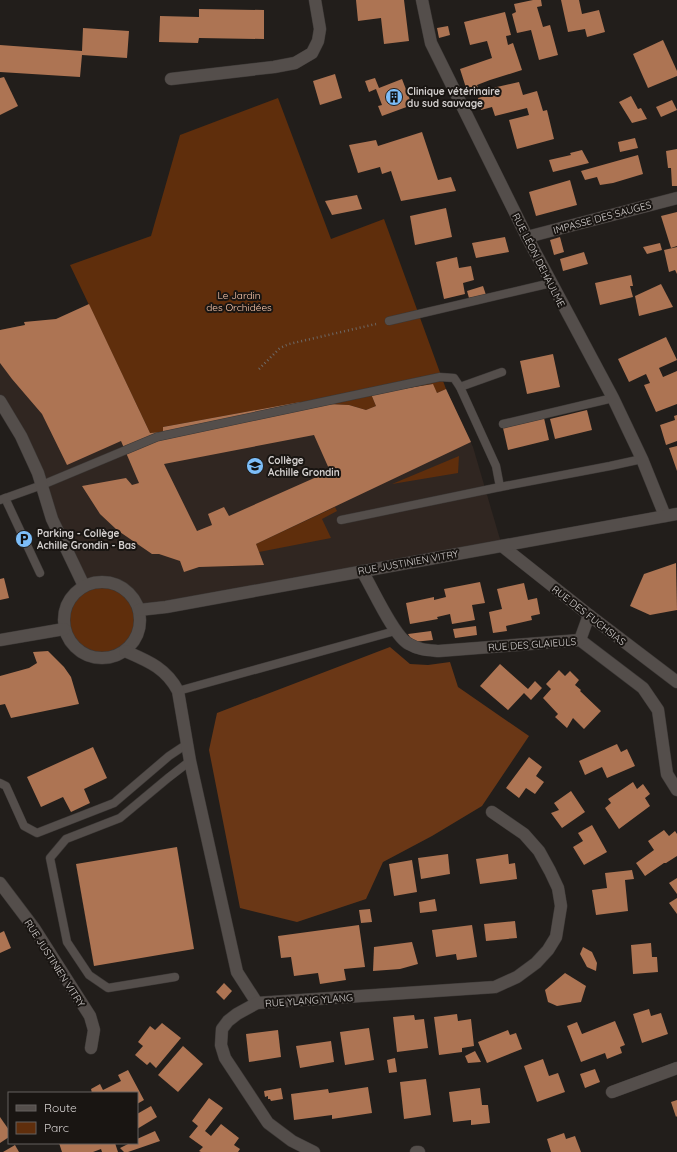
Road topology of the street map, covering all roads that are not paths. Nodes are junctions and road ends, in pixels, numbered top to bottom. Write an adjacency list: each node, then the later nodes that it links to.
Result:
1 (315, 0): 3 (street)
2 (422, 0): 5 (street, RUE LÉON DEHAULME)
3 (171, 79)
4 (677, 198): 5 (street, IMPASSE DES SAUGES)
5 (527, 237): 6 (street, RUE LÉON DEHAULME)
6 (551, 283): 7 (lane); 10 (street, RUE LÉON DEHAULME)
7 (388, 321)
8 (502, 372): 9 (lane)
9 (460, 387): 14 (lane); 15 (lane)
10 (613, 398): 12 (lane); 13 (street, RUE LÉON DEHAULME)
11 (0, 401): 14 (street)
12 (503, 424)
13 (642, 459): 15 (lane); 18 (street, RUE LÉON DEHAULME)
14 (42, 485): 16 (lane); 23 (street)
15 (500, 487): 19 (lane)
16 (3, 499): 22 (lane)
17 (677, 514): 18 (street, RUE JUSTINIEN VITRY)
18 (665, 516): 20 (street, RUE JUSTINIEN VITRY)
19 (341, 520)
20 (502, 546): 21 (street, RUE JUSTINIEN VITRY); 25 (street, RUE DES FUCHSIAS)
21 (362, 571): 24 (street, RUE JUSTINIEN VITRY); 27 (street, RUE DES GLAIEULS)
22 (40, 574)
23 (84, 586): 24 (street); 26 (street)
24 (139, 610): 30 (street)
25 (588, 615): 29 (street); 31 (street, RUE DES FUCHSIAS)
26 (64, 629): 28 (street); 30 (street)
27 (395, 631): 29 (street, RUE DES GLAIEULS); 32 (lane)
28 (0, 640)
29 (580, 640): 36 (street, RUE DES GLAIEULS)
30 (125, 651): 32 (street, RUE YLANG YLANG)
31 (677, 682)
32 (178, 691): 33 (street, RUE YLANG YLANG)
33 (187, 744): 34 (street, RUE YLANG YLANG); 35 (lane)
34 (190, 761): 39 (lane); 40 (street, RUE YLANG YLANG)
35 (0, 783)
36 (677, 790)
37 (492, 812): 40 (street, RUE YLANG YLANG)
38 (0, 883): 41 (street, RUE JUSTINIEN VITRY)
39 (175, 977)
40 (257, 1003): 44 (street)
41 (91, 1048)
42 (677, 1068): 43 (street)
43 (612, 1092)
44 (314, 1152)

